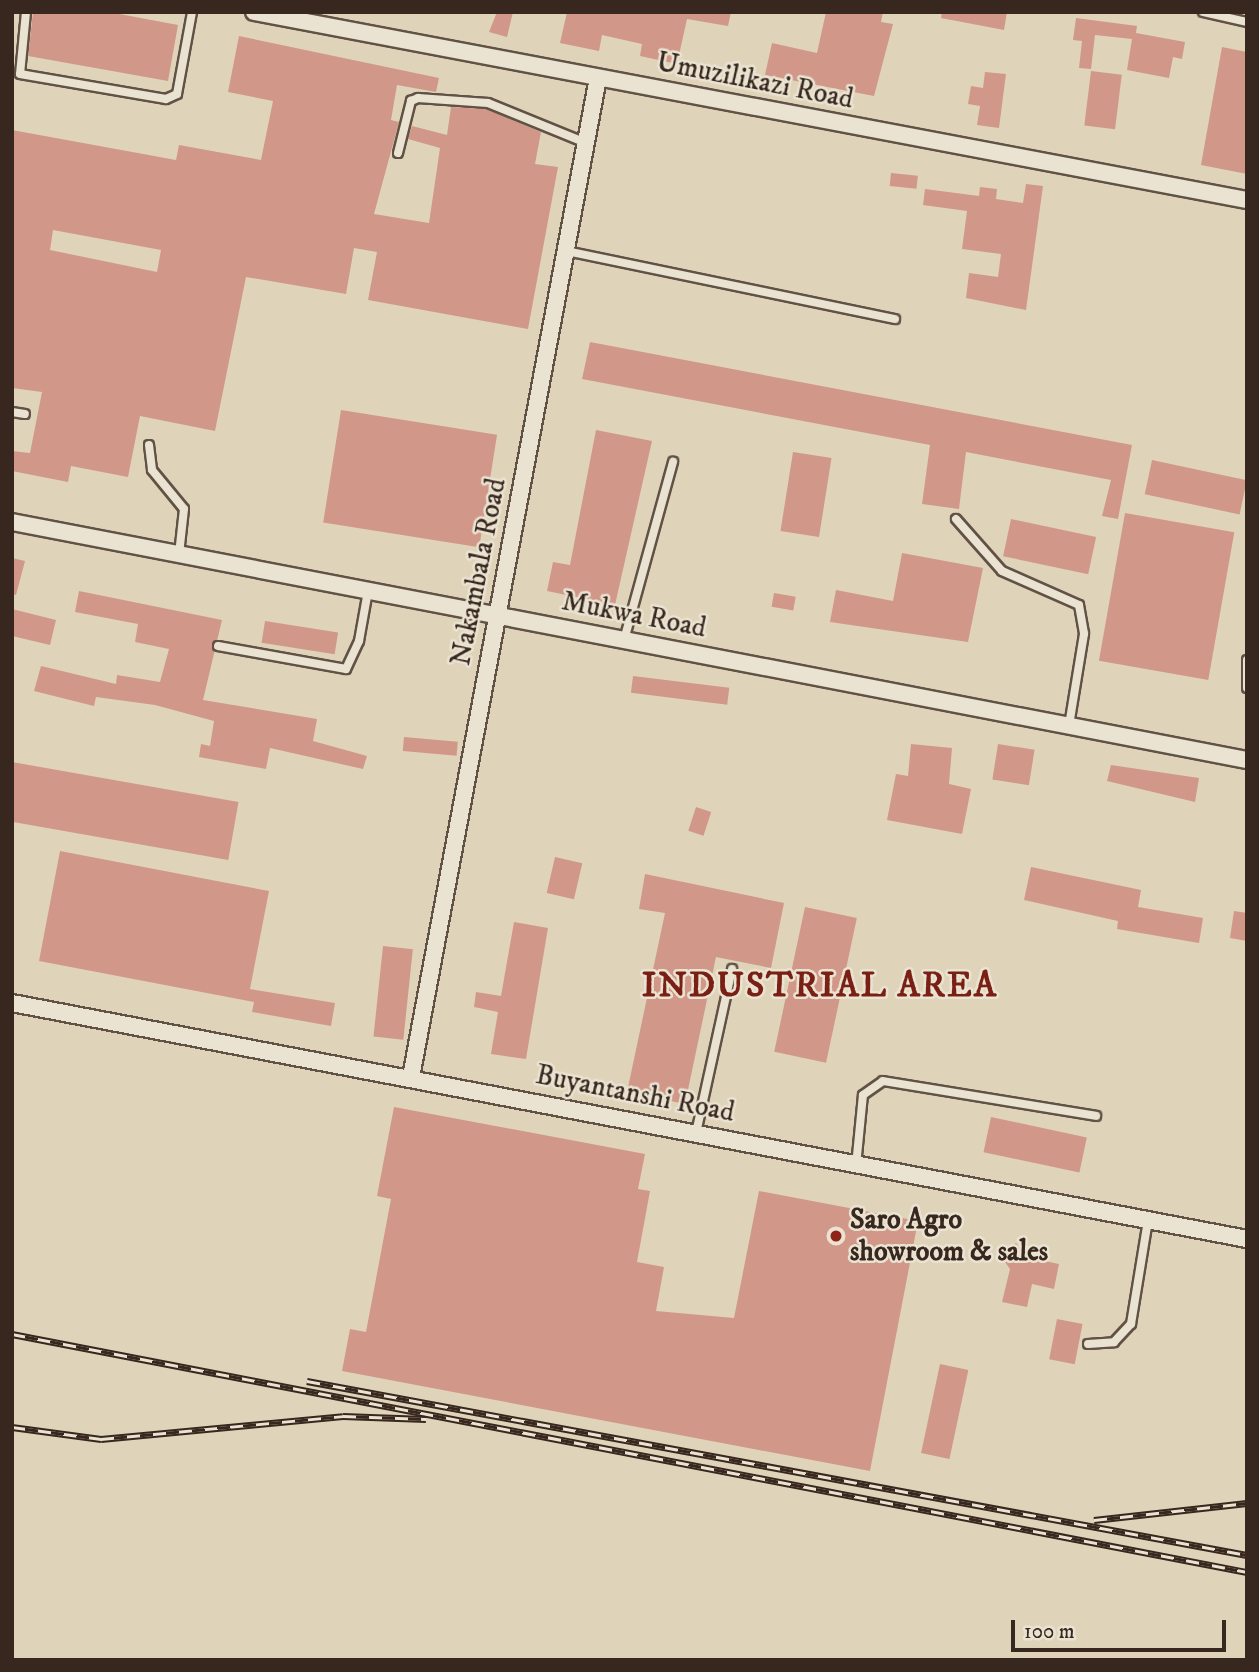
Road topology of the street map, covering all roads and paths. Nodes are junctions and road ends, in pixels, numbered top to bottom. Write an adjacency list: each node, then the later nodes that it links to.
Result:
1 (26, 12): 2 (lane)
2 (192, 12)
3 (254, 12): 6 (street, Umuzilikazi Road)
4 (1203, 12): 5 (lane)
5 (1247, 22)
6 (598, 78): 7 (street, Nakambala Road); 9 (street, Umuzilikazi Road)
7 (586, 143): 8 (lane); 10 (street, Nakambala Road)
8 (398, 153)
9 (1247, 200)
10 (566, 251): 11 (lane); 20 (street, Nakambala Road)
11 (895, 319)
12 (12, 412): 13 (lane)
13 (26, 414)
14 (149, 445): 18 (lane)
15 (673, 461): 21 (lane)
16 (956, 519): 25 (lane)
17 (12, 522): 18 (street, Mukwa Road)
18 (179, 554): 19 (street, Mukwa Road)
19 (368, 590): 20 (street, Mukwa Road); 22 (lane)
20 (498, 616): 21 (street, Mukwa Road); 29 (street, Nakambala Road)
21 (624, 640): 25 (street, Mukwa Road)
22 (218, 646)
23 (1247, 660): 24 (lane)
24 (1247, 688)
25 (1069, 726): 26 (street, Mukwa Road)
26 (1247, 760)
27 (732, 969): 31 (lane)
28 (12, 1003): 29 (street, Buyantanshi Road)
29 (411, 1076): 31 (street, Buyantanshi Road)
30 (1096, 1116): 32 (lane)
31 (696, 1133): 32 (street, Buyantanshi Road)
32 (856, 1166): 33 (street, Buyantanshi Road)
33 (1148, 1220): 34 (street, Buyantanshi Road); 35 (lane)
34 (1247, 1239)
35 (1088, 1344)

